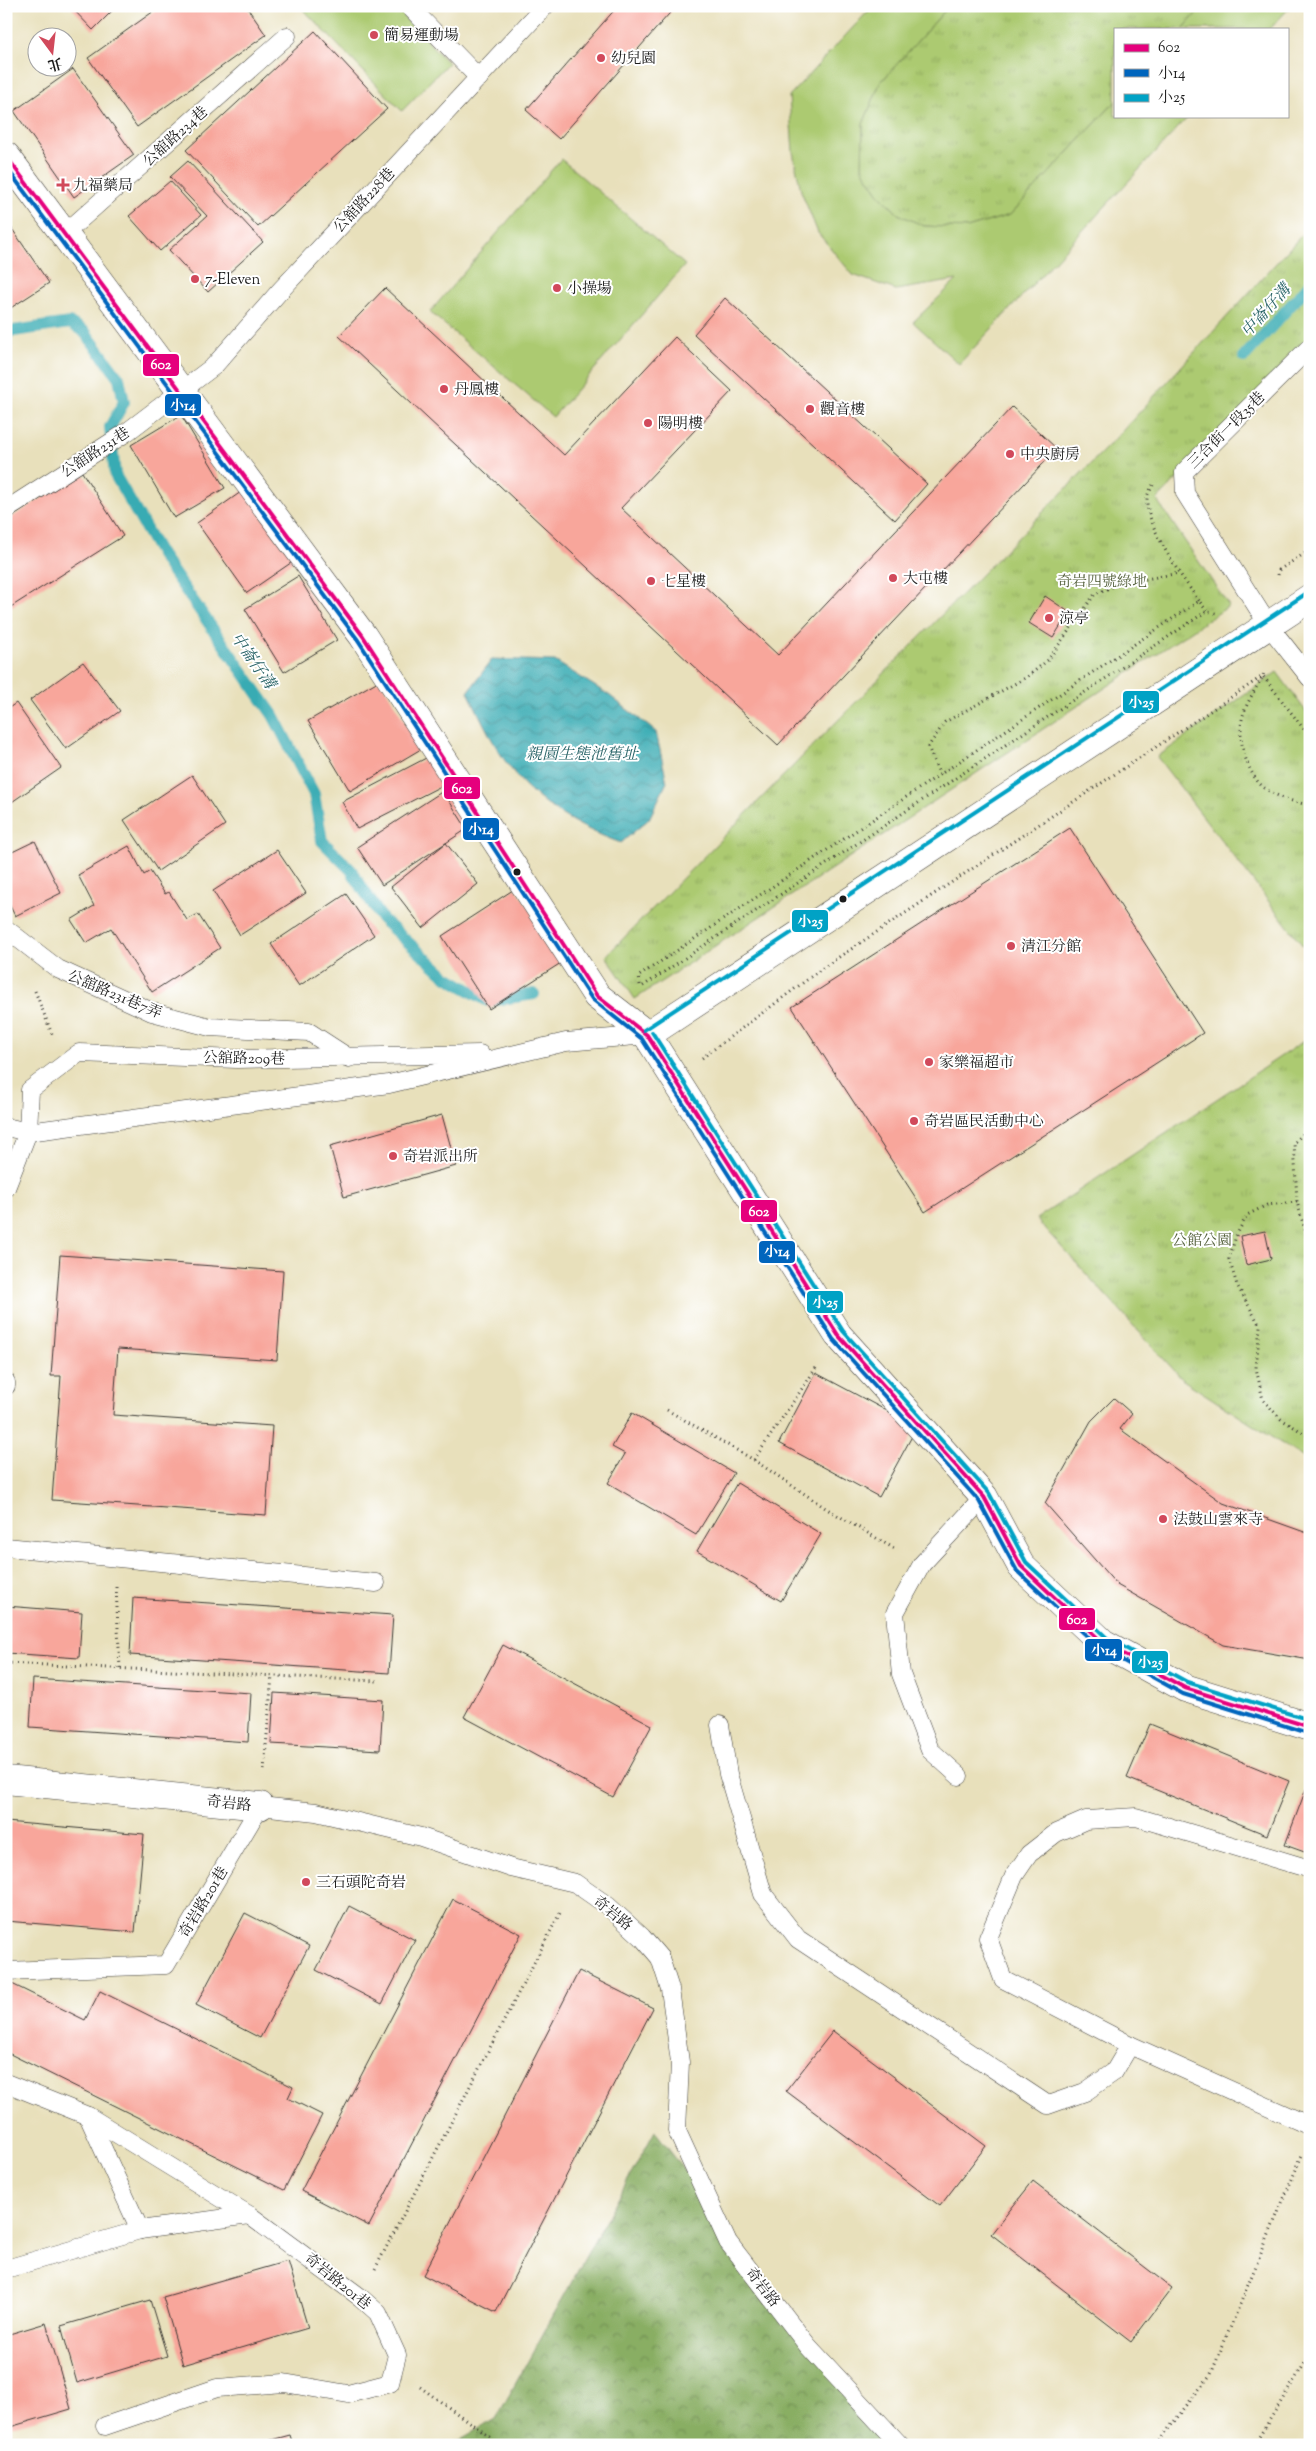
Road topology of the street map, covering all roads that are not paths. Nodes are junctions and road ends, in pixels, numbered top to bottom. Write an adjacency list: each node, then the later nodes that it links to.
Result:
1 (408, 6): 4 (lane)
2 (545, 6): 4 (lane, 公舘路228巷)
3 (287, 36): 6 (lane, 公舘路234巷)
4 (479, 78): 8 (lane, 公舘路228巷)
5 (6, 156): 6 (street)
6 (63, 235): 8 (street)
7 (1310, 347): 11 (lane, 三合街一段35巷)
8 (182, 392): 9 (lane, 公舘路231巷); 14 (street)
9 (6, 510)
10 (1310, 598): 11 (street)
11 (1269, 626): 12 (lane, 三合街一段35巷); 14 (street)
12 (1310, 678)
13 (6, 929): 16 (lane, 公舘路231巷7弄)
14 (647, 1035): 15 (lane, 公舘路209巷); 20 (street)
15 (513, 1053): 16 (lane, 公舘路209巷); 18 (lane, 公舘路209巷)
16 (349, 1058): 18 (lane, 公舘路209巷)
17 (6, 1127): 18 (lane)
18 (28, 1132): 19 (lane, 公舘路209巷)
19 (6, 1188)
20 (984, 1497): 24 (street); 25 (lane)
21 (6, 1547): 22 (lane)
22 (376, 1583)
23 (720, 1725): 30 (lane)
24 (1310, 1727)
25 (959, 1776)
26 (6, 1780): 27 (street, 奇岩路)
27 (260, 1806): 29 (lane, 奇岩路201巷); 38 (lane, 奇岩路)
28 (1310, 1870): 30 (lane)
29 (6, 1971)
30 (1130, 2045): 33 (lane)
31 (6, 2082): 32 (lane, 奇岩路201巷)
32 (88, 2116): 34 (lane, 奇岩路201巷); 35 (lane)
33 (1310, 2126)
34 (249, 2215): 35 (lane); 37 (lane, 奇岩路201巷)
35 (140, 2230): 36 (lane)
36 (6, 2269)
37 (105, 2426)
38 (900, 2445)

